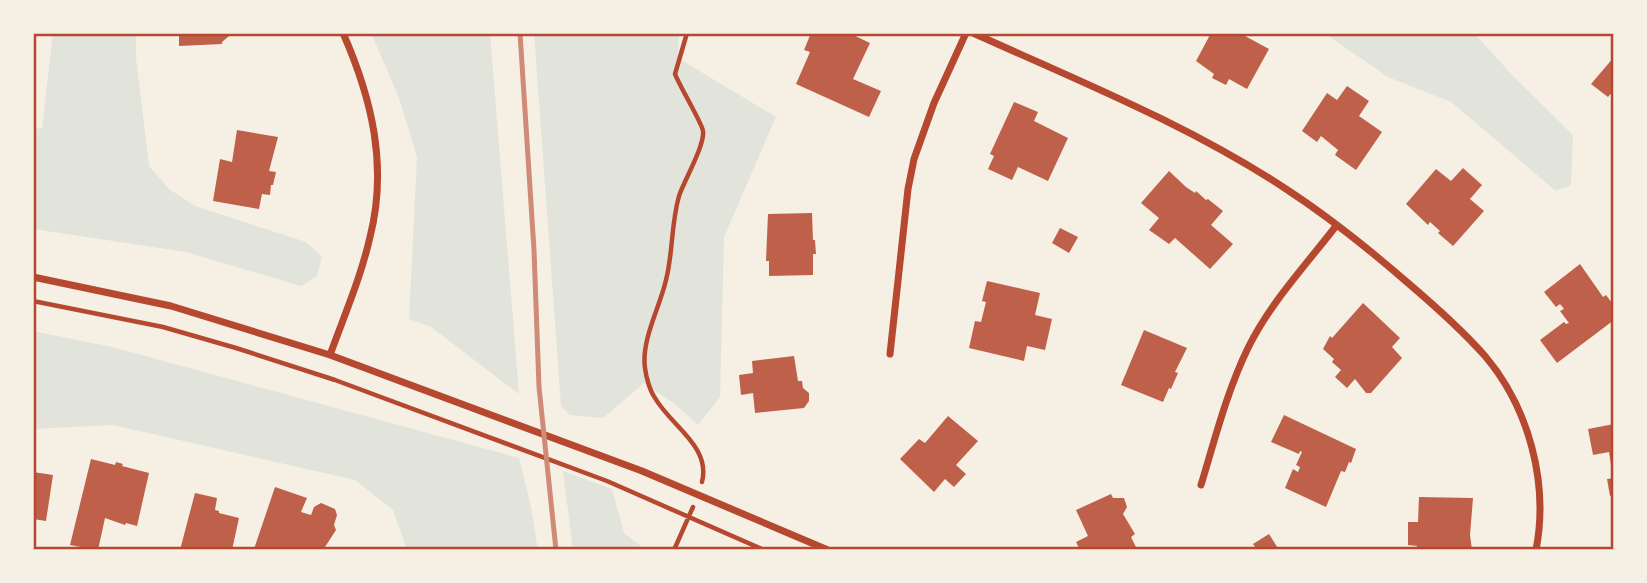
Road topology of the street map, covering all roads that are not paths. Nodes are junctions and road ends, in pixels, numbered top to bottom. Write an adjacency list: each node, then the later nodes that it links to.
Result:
1 (343, 33): 7 (street)
2 (966, 33): 6 (street)
3 (973, 33): 4 (street)
4 (1336, 226): 8 (street); 10 (street)
5 (33, 276): 7 (street)
6 (890, 354)
7 (330, 355): 9 (street)
8 (1200, 485)
9 (828, 550)
10 (1536, 550)

